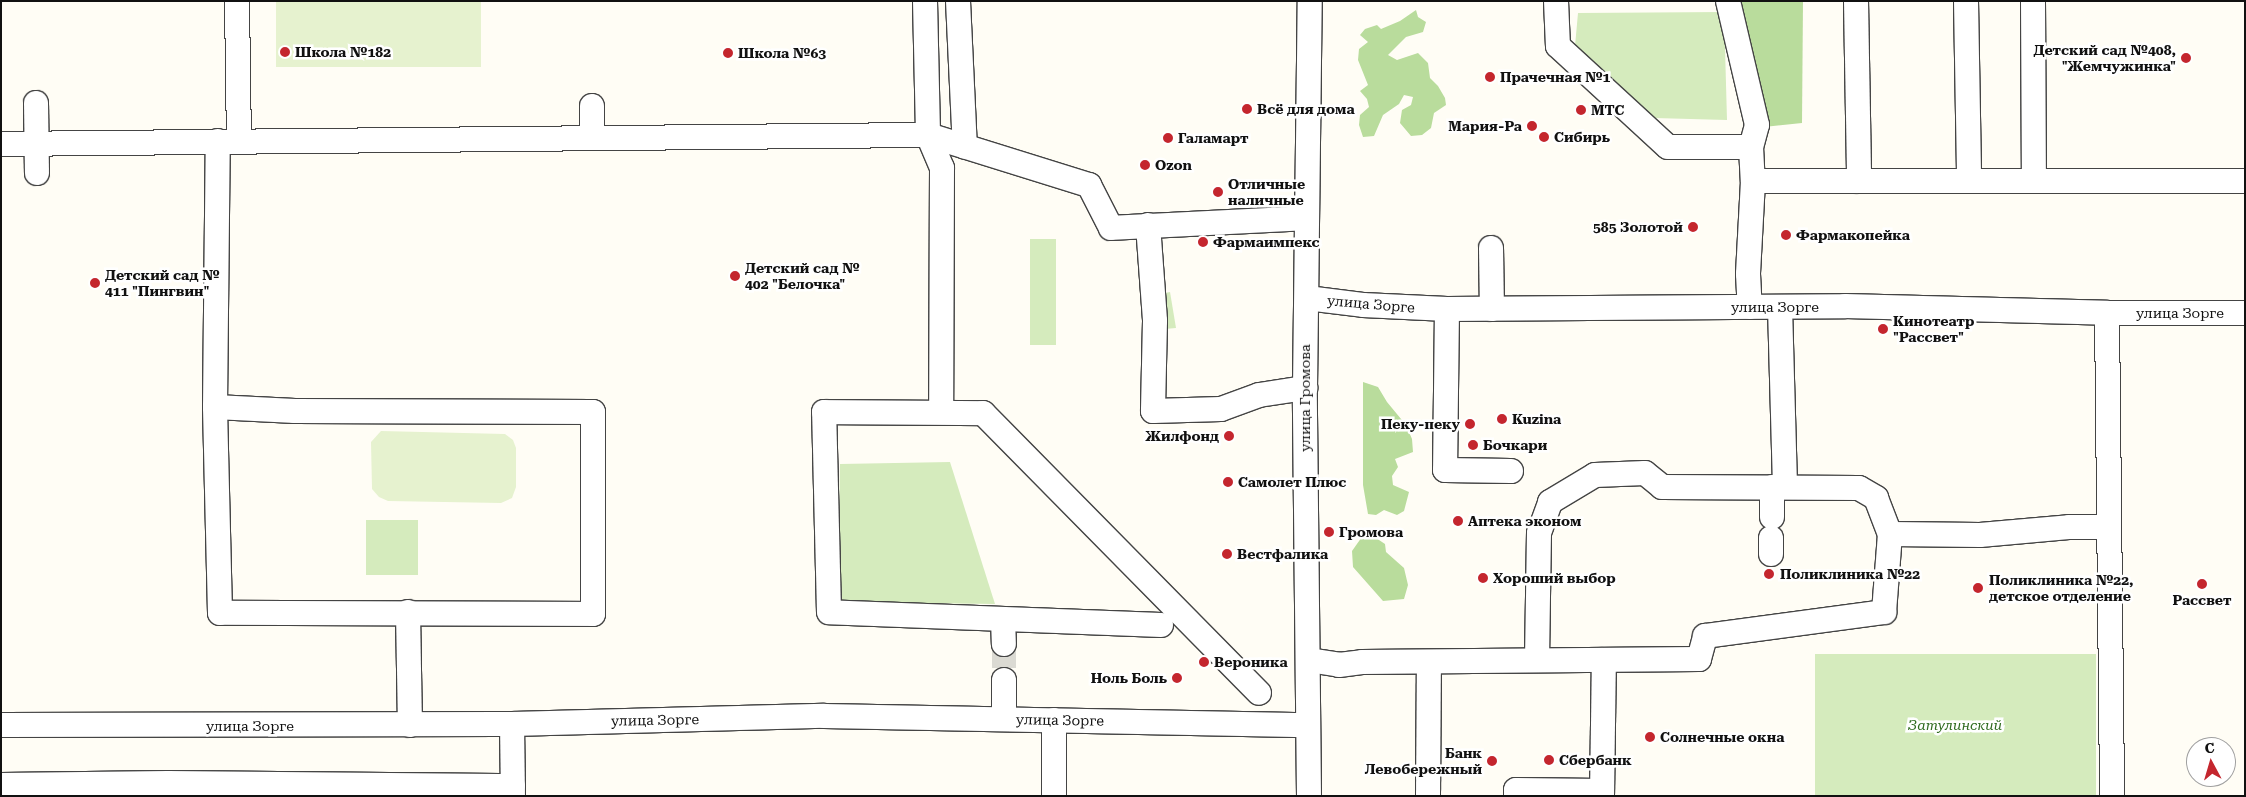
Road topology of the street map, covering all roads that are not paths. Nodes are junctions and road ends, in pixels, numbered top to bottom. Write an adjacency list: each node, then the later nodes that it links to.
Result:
1 (237, 1): 14 (street)
2 (925, 1): 12 (street)
3 (958, 1): 17 (street)
4 (1310, 1): 25 (street, улица Громова)
5 (1556, 1): 18 (street)
6 (1728, 1): 18 (street)
7 (1856, 1): 21 (street)
8 (1966, 1): 22 (street)
9 (2033, 1): 23 (street)
10 (36, 103): 15 (street)
11 (592, 106): 13 (street)
12 (928, 135): 13 (street); 17 (street); 37 (street)
13 (592, 138): 14 (street)
14 (228, 141): 15 (street); 36 (street)
15 (37, 143): 16 (street); 19 (street)
16 (1, 144)
17 (965, 147): 26 (street)
18 (1751, 147): 20 (street)
19 (37, 173)
20 (1753, 181): 21 (street); 30 (street)
21 (1859, 181): 22 (street)
22 (1969, 181): 23 (street)
23 (2034, 181): 24 (street)
24 (2245, 181)
25 (1307, 218): 26 (street); 28 (street, улица Громова)
26 (1148, 225): 35 (street)
27 (1491, 248): 32 (street)
28 (1306, 298): 31 (street, улица Зорге); 35 (street, улица Громова)
29 (1780, 306): 30 (street, улица Зорге); 33 (street, улица Зорге); 39 (street)
30 (1750, 307): 32 (street, улица Зорге)
31 (1447, 309): 32 (street, улица Зорге); 38 (street)
32 (1492, 309)
33 (2107, 313): 34 (street, улица Зорге); 40 (street)
34 (2245, 313)
35 (1305, 388): 47 (street, улица Громова)
36 (214, 407): 43 (street); 43 (street)
37 (941, 412): 44 (street); 52 (street)
38 (1511, 471)
39 (1779, 487): 41 (street); 42 (street); 48 (street)
40 (2108, 527): 41 (street); 71 (street)
41 (1890, 534): 49 (street)
42 (1771, 537)
43 (408, 612): 57 (street)
44 (1003, 619): 45 (street); 46 (street)
45 (1161, 625)
46 (1004, 644)
47 (1309, 660): 50 (street); 58 (street, улица Громова)
48 (1537, 660): 49 (street); 50 (street)
49 (1604, 660): 66 (street)
50 (1430, 662): 69 (street)
51 (1004, 680): 53 (street)
52 (1259, 693)
53 (1004, 719): 54 (street, улица Зорге); 55 (street, улица Зорге)
54 (1054, 720): 58 (street, улица Зорге); 67 (street)
55 (512, 724): 57 (street, улица Зорге); 65 (street)
56 (1, 725): 57 (street, улица Зорге)
57 (410, 725)
58 (1308, 725): 68 (street, улица Громова)
59 (1, 785): 61 (street)
60 (168, 789): 61 (street); 62 (street)
61 (47, 790)
62 (256, 790): 63 (street)
63 (357, 790): 64 (street)
64 (453, 790): 65 (street)
65 (513, 791)
66 (1602, 793): 70 (street)
67 (1054, 796)
68 (1309, 796)
69 (1428, 796)
70 (1516, 796)
71 (2112, 796)

